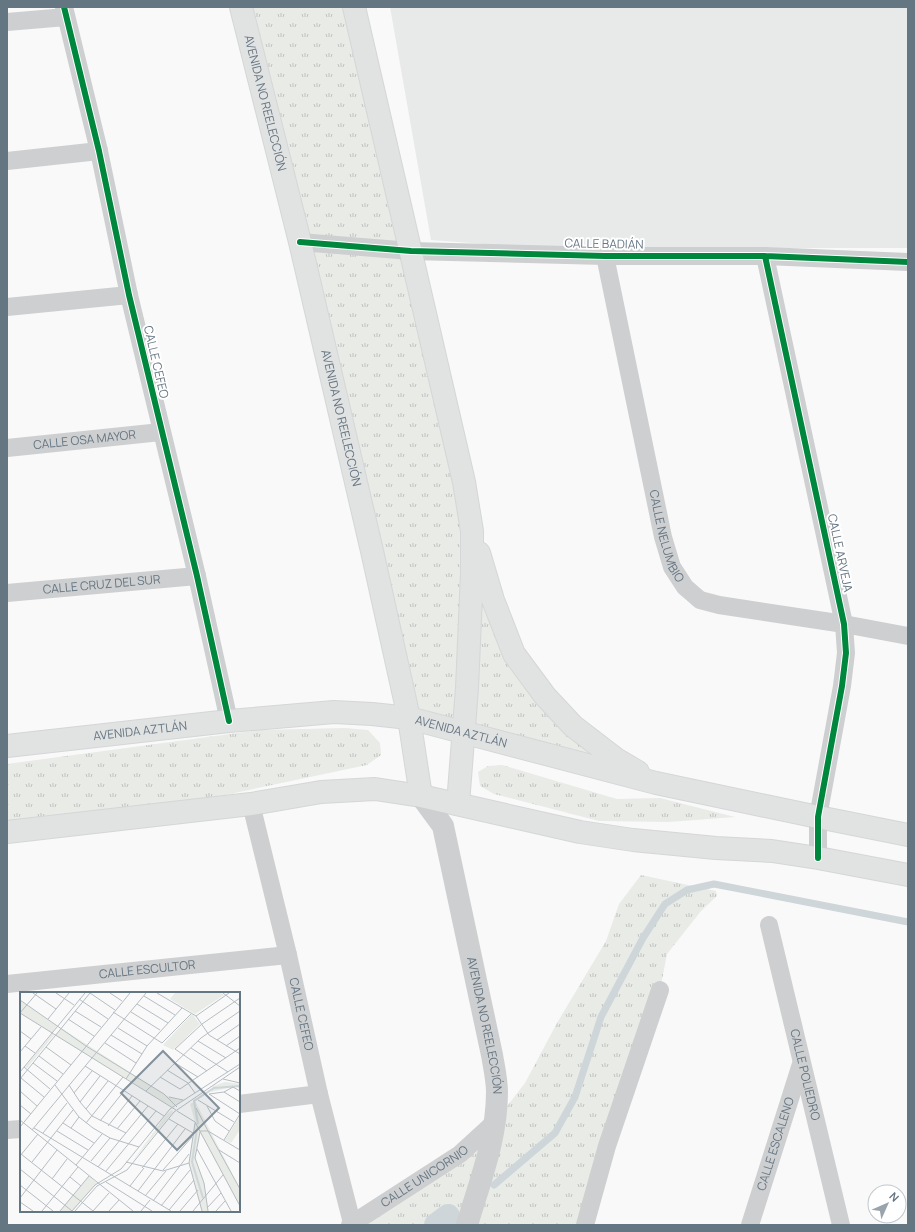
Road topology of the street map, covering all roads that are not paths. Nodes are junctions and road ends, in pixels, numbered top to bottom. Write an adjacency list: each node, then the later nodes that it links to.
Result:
1 (241, 7): 7 (main road, AVENIDA NO REELECCIÓN)
2 (354, 7): 8 (main road)
3 (65, 12): 4 (street); 5 (street, CALLE CEFEO)
4 (7, 22)
5 (99, 151): 6 (street); 12 (street, CALLE CEFEO)
6 (7, 161)
7 (300, 242): 8 (street, CALLE BADIÁN); 21 (main road, AVENIDA NO REELECCIÓN)
8 (411, 251): 9 (street, CALLE BADIÁN); 16 (main road)
9 (605, 256): 10 (street, CALLE BADIÁN); 19 (street, CALLE NELUMBIO)
10 (765, 256): 11 (street, CALLE BADIÁN); 19 (street, CALLE ARVEJA)
11 (908, 262)
12 (129, 295): 13 (street); 14 (street, CALLE CEFEO)
13 (7, 307)
14 (161, 432): 15 (street, CALLE OSA MAYOR); 17 (street, CALLE CEFEO)
15 (7, 448)
16 (472, 531): 23 (main road); 25 (main road)
17 (197, 576): 18 (street, CALLE CRUZ DEL SUR); 22 (street, CALLE CEFEO)
18 (7, 593)
19 (844, 624): 20 (street, CALLE NELUMBIO); 29 (street, CALLE ARVEJA)
20 (908, 636)
21 (409, 718): 22 (main road, AVENIDA AZTLÁN); 23 (main road, AVENIDA AZTLÁN); 26 (main road, AVENIDA NO REELECCIÓN)
22 (229, 721): 24 (main road, AVENIDA AZTLÁN)
23 (464, 733): 25 (main road, AVENIDA AZTLÁN); 28 (main road)
24 (7, 746)
25 (656, 783): 29 (main road, AVENIDA AZTLÁN)
26 (421, 796): 27 (main road); 28 (main road); 30 (street, AVENIDA NO REELECCIÓN)
27 (251, 804): 31 (main road); 36 (street, CALLE CEFEO)
28 (458, 804): 30 (street); 33 (main road)
29 (818, 817): 32 (main road, AVENIDA AZTLÁN); 33 (street, CALLE ARVEJA)
30 (443, 826): 42 (street, AVENIDA NO REELECCIÓN)
31 (7, 832)
32 (908, 835)
33 (818, 858): 34 (main road)
34 (908, 876)
35 (769, 925): 39 (street, CALLE POLIEDRO)
36 (288, 955): 37 (street, CALLE ESCULTOR); 40 (street, CALLE CEFEO)
37 (7, 984)
38 (660, 990): 47 (street)
39 (802, 1063): 48 (street, CALLE ESCALENO); 49 (street, CALLE POLIEDRO)
40 (319, 1094): 41 (street); 45 (street, CALLE CEFEO)
41 (240, 1104)
42 (496, 1122): 45 (street, CALLE UNICORNIO); 46 (street, AVENIDA NO REELECCIÓN)
43 (20, 1129): 44 (street)
44 (7, 1130)
45 (351, 1224)
46 (467, 1225)
47 (585, 1225)
48 (750, 1225)
49 (841, 1225)

